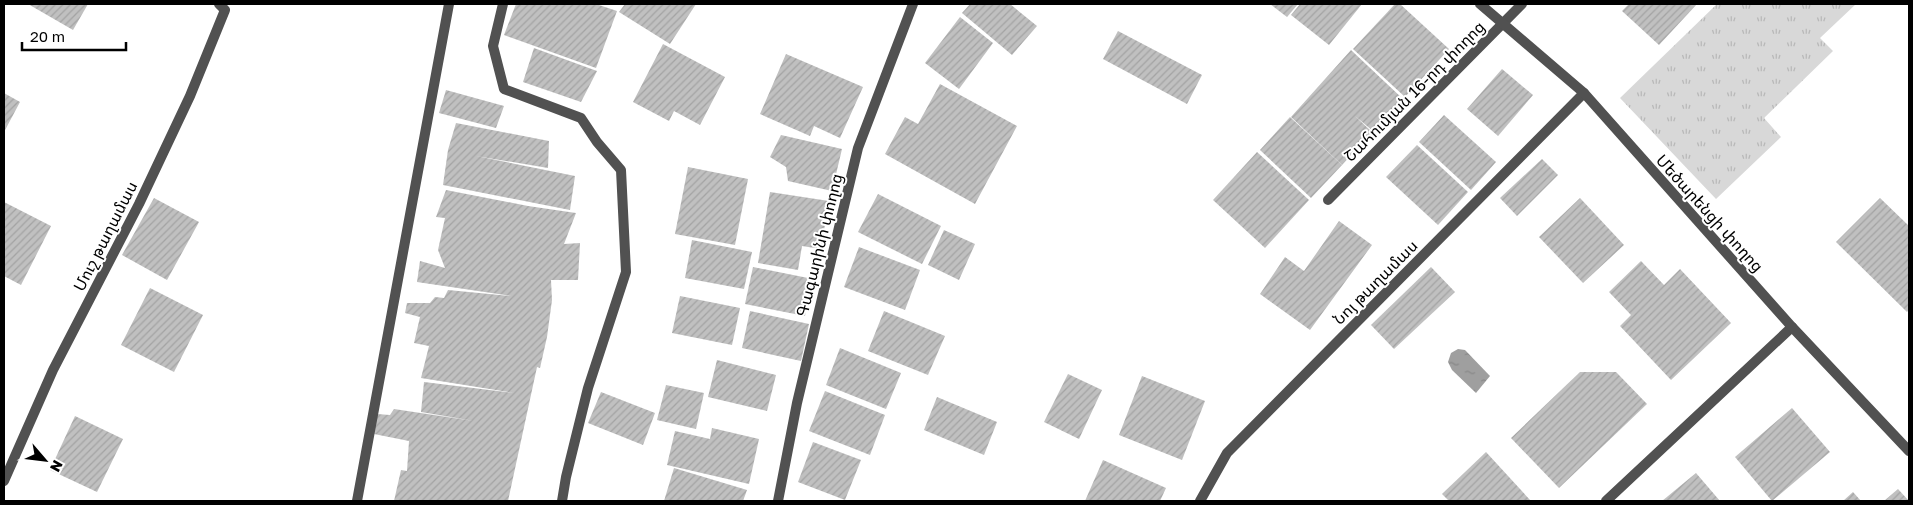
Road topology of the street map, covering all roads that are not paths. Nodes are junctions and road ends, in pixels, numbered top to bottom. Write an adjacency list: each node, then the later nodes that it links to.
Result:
1 (219, 4): 12 (street, Մուշ թաղամաս)
2 (449, 4): 13 (street)
3 (503, 4): 14 (street)
4 (914, 4): 15 (street, Գագարինի փողոց)
5 (1480, 4): 7 (street, Մեծարենցի փողոց)
6 (1522, 4): 7 (street, Շահումյան 16-րդ փողոց)
7 (1502, 24): 8 (street, Մեծարենցի փողոց); 9 (street, Շահումյան 16-րդ փողոց)
8 (1584, 93): 10 (street, Մեծարենցի փողոց); 16 (street, Նոյ թաղամաս)
9 (1328, 200)
10 (1792, 327): 11 (street, Մեծարենցի փողոց); 17 (street)
11 (1909, 452)
12 (4, 481)
13 (357, 501)
14 (562, 501)
15 (778, 501)
16 (1200, 501)
17 (1606, 501)

